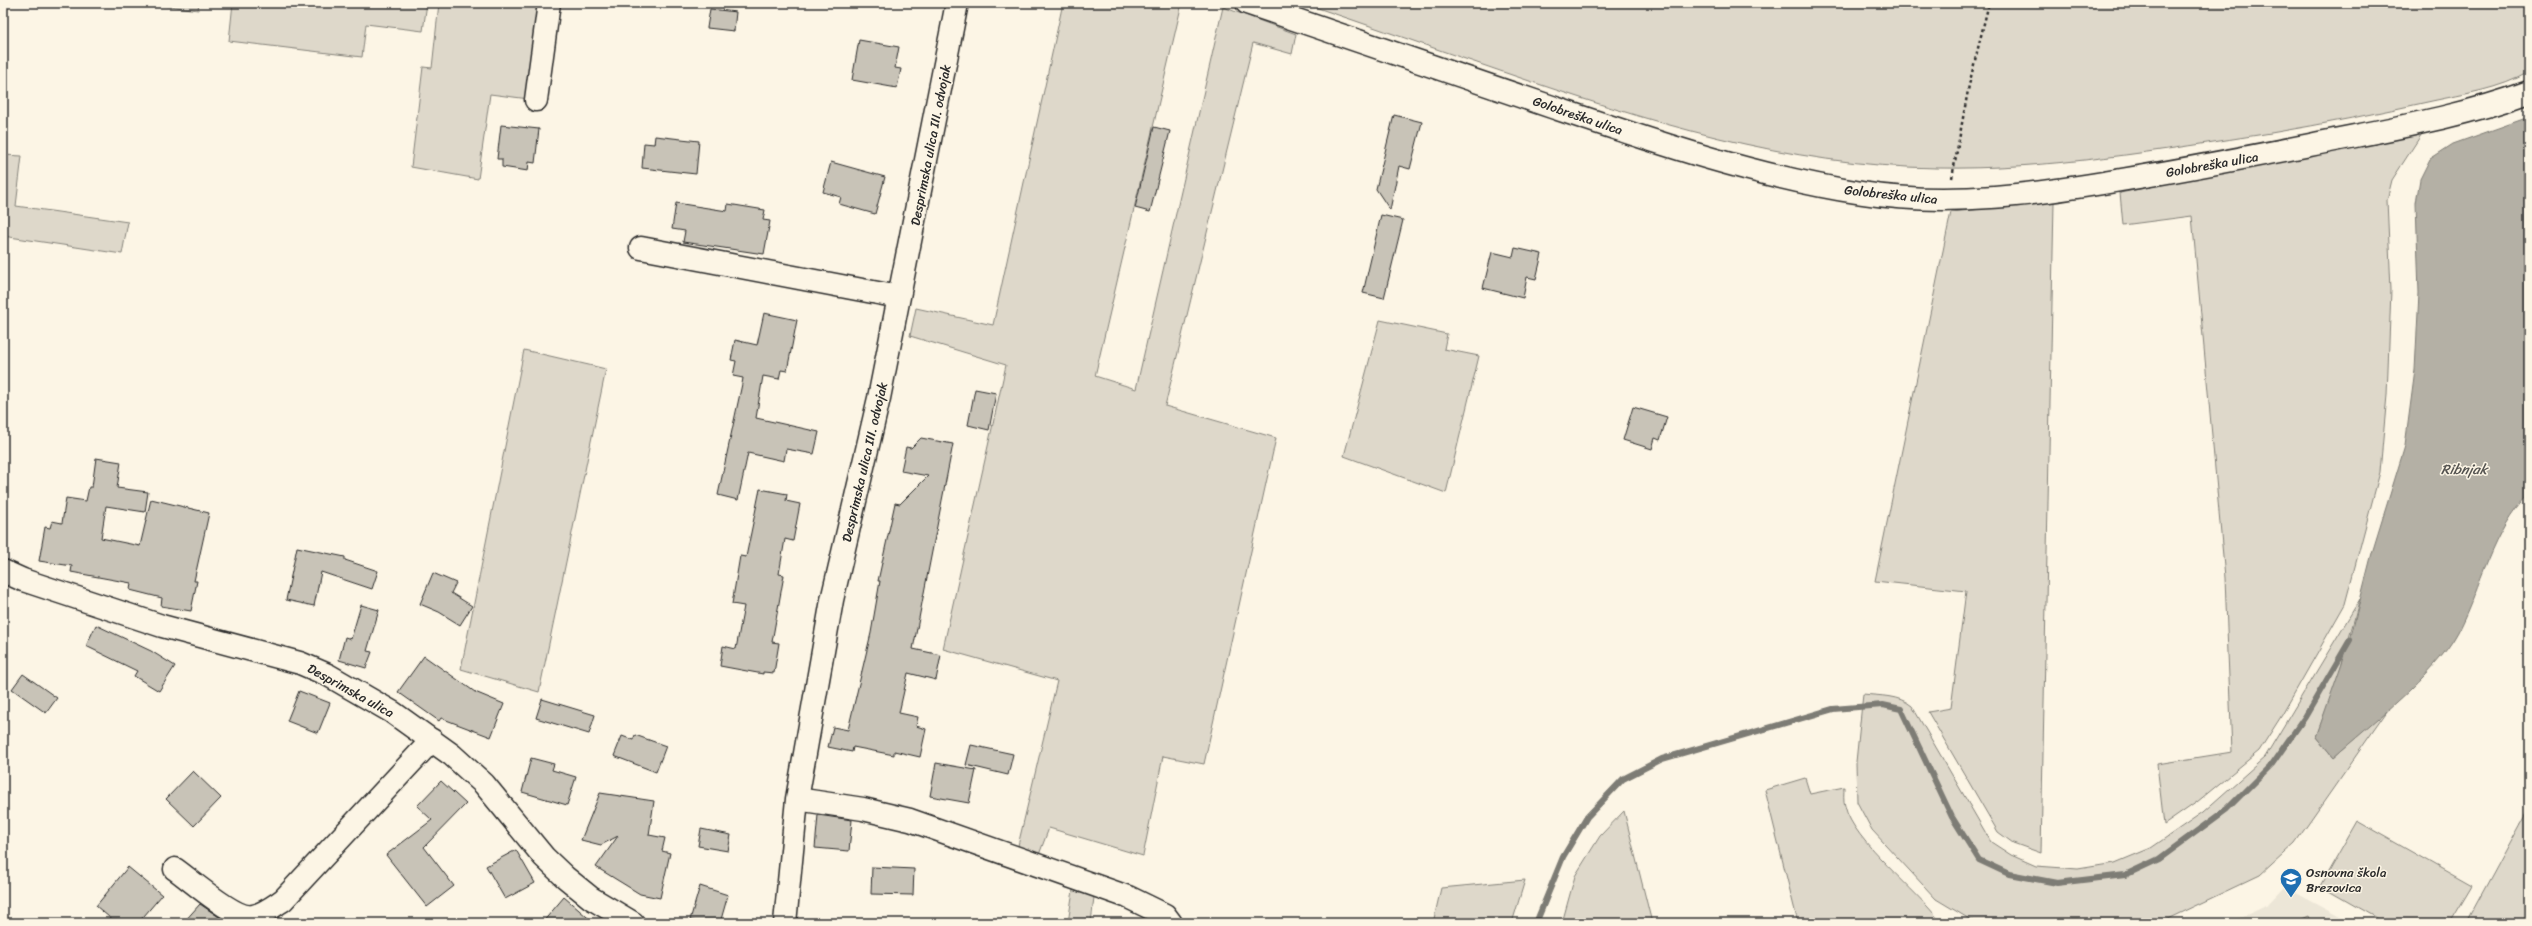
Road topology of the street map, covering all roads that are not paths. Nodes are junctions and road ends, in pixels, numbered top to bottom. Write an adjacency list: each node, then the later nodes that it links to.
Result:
1 (549, 3): 5 (street)
2 (957, 3): 7 (street, Desprimska ulica III. odvojak)
3 (1247, 3): 4 (street, Golobreška ulica)
4 (2529, 92)
5 (536, 100)
6 (641, 248): 7 (street)
7 (899, 297): 10 (street, Desprimska ulica III. odvojak)
8 (3, 571): 9 (street, Desprimska ulica)
9 (432, 740): 11 (street); 12 (street, Desprimska ulica)
10 (797, 799): 13 (street, Desprimska ulica III. odvojak); 14 (street)
11 (175, 869)
12 (633, 923)
13 (785, 923)
14 (1171, 923)

